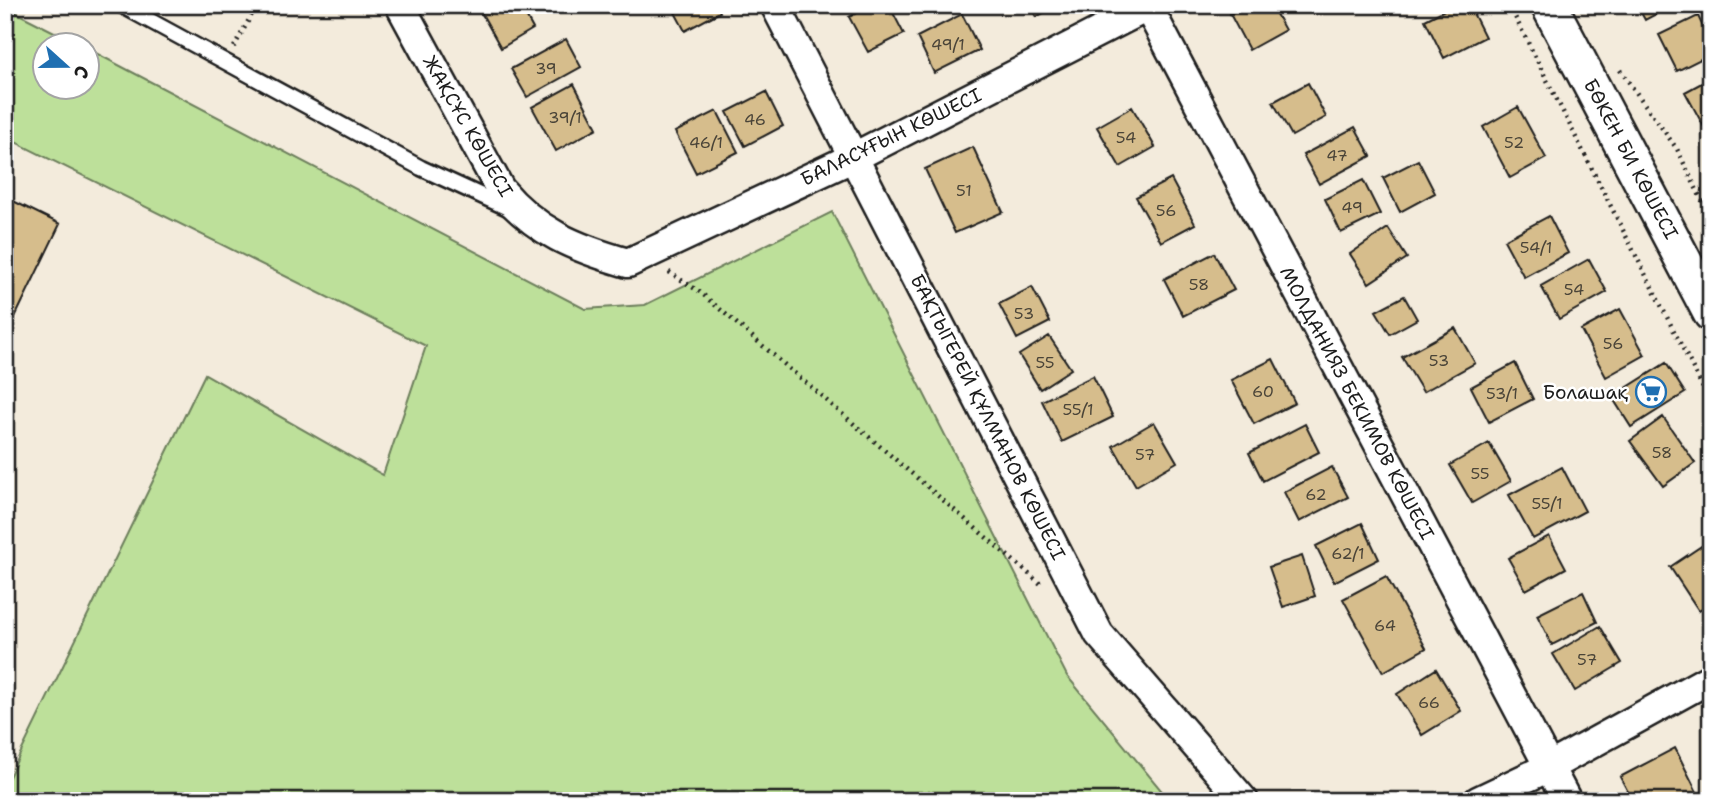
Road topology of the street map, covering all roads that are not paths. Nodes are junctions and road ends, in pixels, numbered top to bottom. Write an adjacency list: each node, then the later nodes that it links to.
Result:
1 (121, 5): 7 (lane)
2 (400, 5): 7 (street, ЖАҚСҰС КӨШЕСІ)
3 (775, 5): 6 (street, БАҚТЫГЕРЕЙ ҚҰЛМАНОВ КӨШЕСІ)
4 (1549, 5): 9 (street, БӨКЕН БИ КӨШЕСІ)
5 (1149, 6): 6 (street, БАЛАСҰҒЫН КӨШЕСІ); 11 (street, МОЛДАНИЯЗ БЕКИМОВ КӨШЕСІ)
6 (854, 157): 8 (street, БАЛАСҰҒЫН КӨШЕСІ); 12 (street, БАҚТЫГЕРЕЙ ҚҰЛМАНОВ КӨШЕСІ)
7 (521, 214): 8 (street, ЖАҚСҰС КӨШЕСІ)
8 (628, 263)
9 (1711, 313)
10 (1711, 678): 11 (street)
11 (1549, 767): 13 (street); 14 (street, МОЛДАНИЯЗ БЕКИМОВ КӨШЕСІ)
12 (1244, 801)
13 (1478, 801)
14 (1567, 801)

